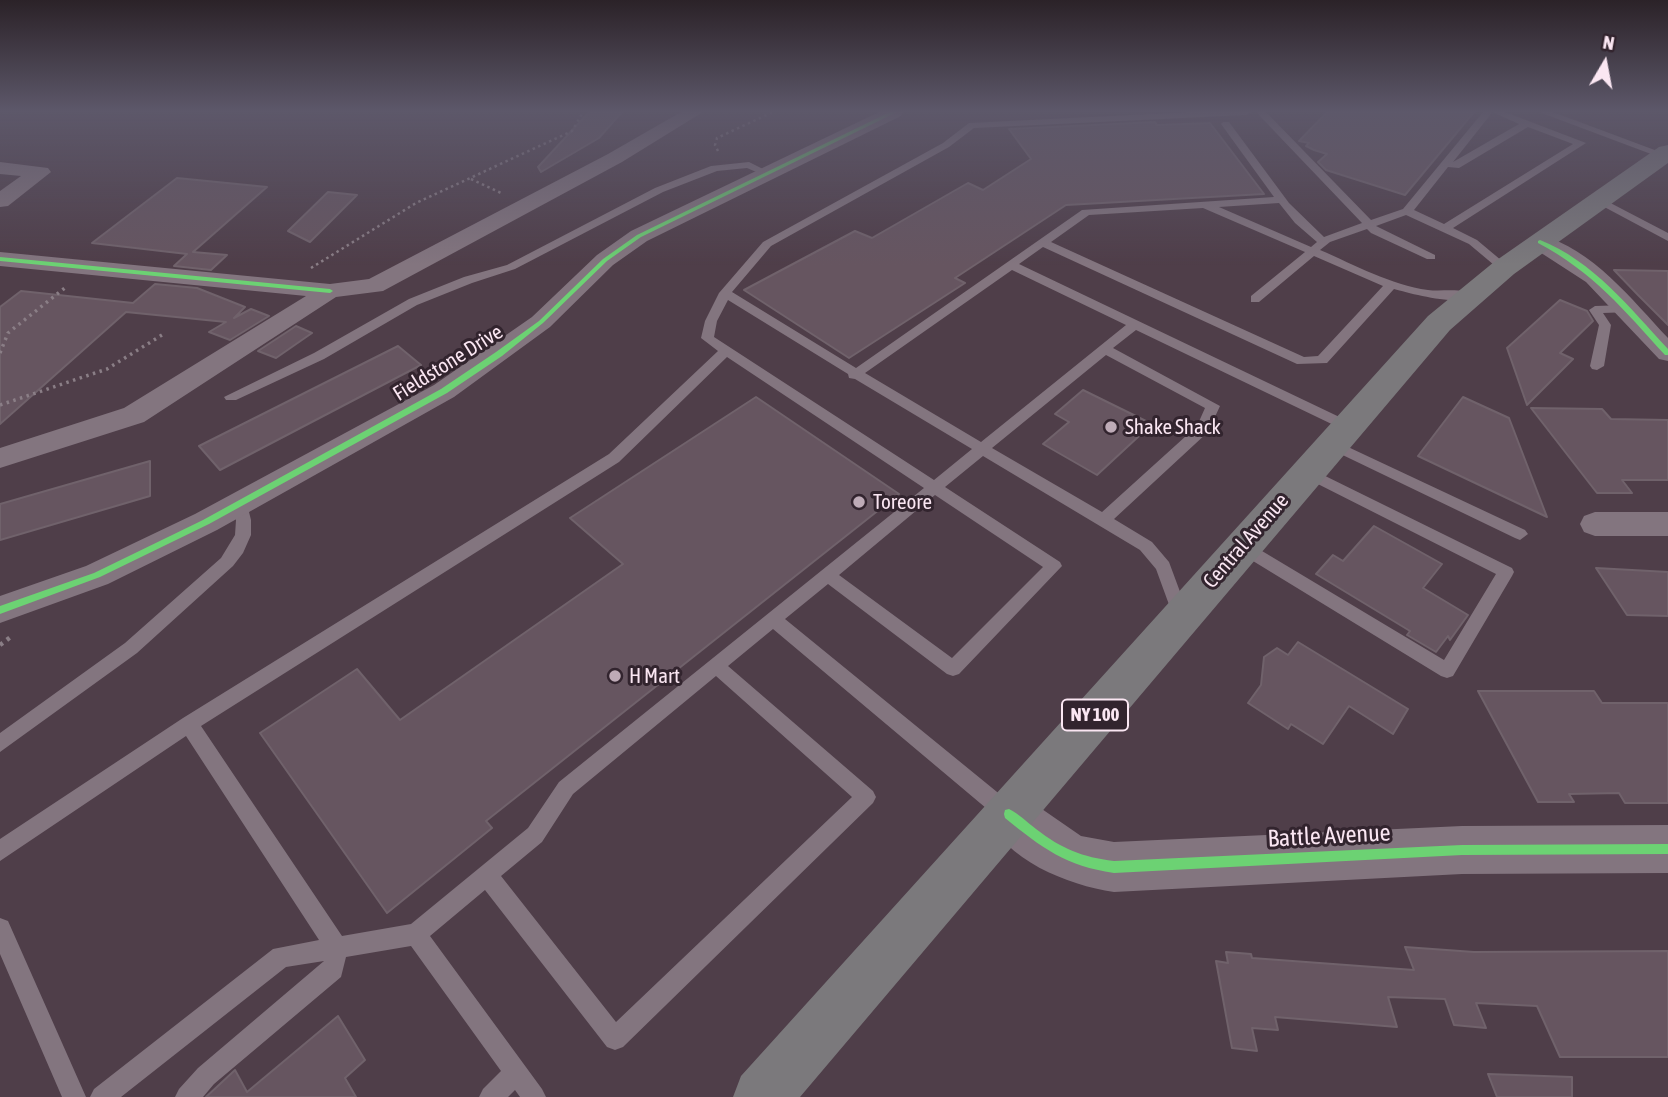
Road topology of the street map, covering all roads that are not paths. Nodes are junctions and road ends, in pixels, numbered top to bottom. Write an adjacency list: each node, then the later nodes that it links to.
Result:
1 (607, 163): 29 (street)
2 (790, 163): 11 (street, Fieldstone Drive)
3 (913, 163): 30 (lane)
4 (1255, 163): 12 (lane)
5 (1310, 163): 17 (lane)
6 (1446, 163): 7 (lane); 16 (lane)
7 (1460, 163)
8 (1549, 163): 18 (lane)
9 (1654, 163): 13 (main road, Central Avenue / NY 100)
10 (0, 169): 14 (street)
11 (768, 174): 40 (lane); 46 (street, Fieldstone Drive)
12 (1282, 200): 15 (lane); 21 (lane)
13 (1599, 200): 19 (lane); 22 (main road, Central Avenue / NY 100)
14 (0, 201)
15 (1202, 204): 20 (lane); 23 (lane)
16 (1407, 211): 17 (lane); 18 (lane)
17 (1370, 226): 21 (lane); 24 (lane)
18 (1444, 229): 27 (lane)
19 (1668, 238)
20 (1041, 242): 26 (lane); 28 (lane)
21 (1324, 242): 23 (lane)
22 (1540, 243): 27 (main road, Central Avenue / NY 100); 33 (street)
23 (1314, 251): 28 (lane); 32 (lane)
24 (1431, 257)
25 (0, 259): 29 (street)
26 (1011, 265): 34 (lane); 39 (lane)
27 (1504, 268): 31 (main road, Central Avenue / NY 100)
28 (1391, 285): 31 (lane)
29 (330, 291): 43 (street)
30 (725, 293): 36 (lane); 39 (lane)
31 (1470, 296): 41 (main road, Central Avenue / NY 100)
32 (1255, 299)
33 (1626, 309): 37 (street); 38 (lane)
34 (1135, 324): 35 (lane); 41 (lane)
35 (1105, 349): 42 (lane); 47 (lane)
36 (725, 351): 45 (lane); 57 (lane)
37 (1668, 353)
38 (1597, 366)
39 (854, 375): 42 (lane)
40 (231, 397)
41 (1339, 435): 44 (main road, Central Avenue / NY 100); 50 (lane)
42 (984, 447): 45 (lane); 47 (lane)
43 (0, 458)
44 (1307, 472): 51 (main road, Central Avenue / NY 100); 51 (lane)
45 (934, 488): 52 (lane); 52 (lane)
46 (239, 504): 53 (street, Fieldstone Drive); 58 (lane)
47 (1103, 520): 54 (lane)
48 (1595, 524): 49 (street)
49 (1668, 524)
50 (1520, 534)
51 (1241, 546): 54 (main road, Central Avenue / NY 100)
52 (828, 575): 55 (lane)
53 (0, 610)
54 (1181, 616): 59 (main road, Central Avenue / NY 100)
55 (773, 619): 56 (lane); 59 (lane)
56 (716, 666): 62 (lane); 62 (lane)
57 (189, 724): 61 (lane); 65 (lane)
58 (0, 744)
59 (1009, 814): 60 (street, Battle Avenue); 67 (main road, Central Avenue / NY 100)
60 (1668, 849)
61 (0, 851)
62 (487, 875): 64 (lane)
63 (0, 929): 68 (lane)
64 (416, 934): 65 (lane); 66 (lane)
65 (337, 948): 69 (lane); 70 (lane)
66 (516, 1072): 71 (lane); 72 (lane)
67 (764, 1096)
68 (74, 1097)
69 (102, 1097)
70 (187, 1097)
71 (491, 1097)
72 (534, 1097)

